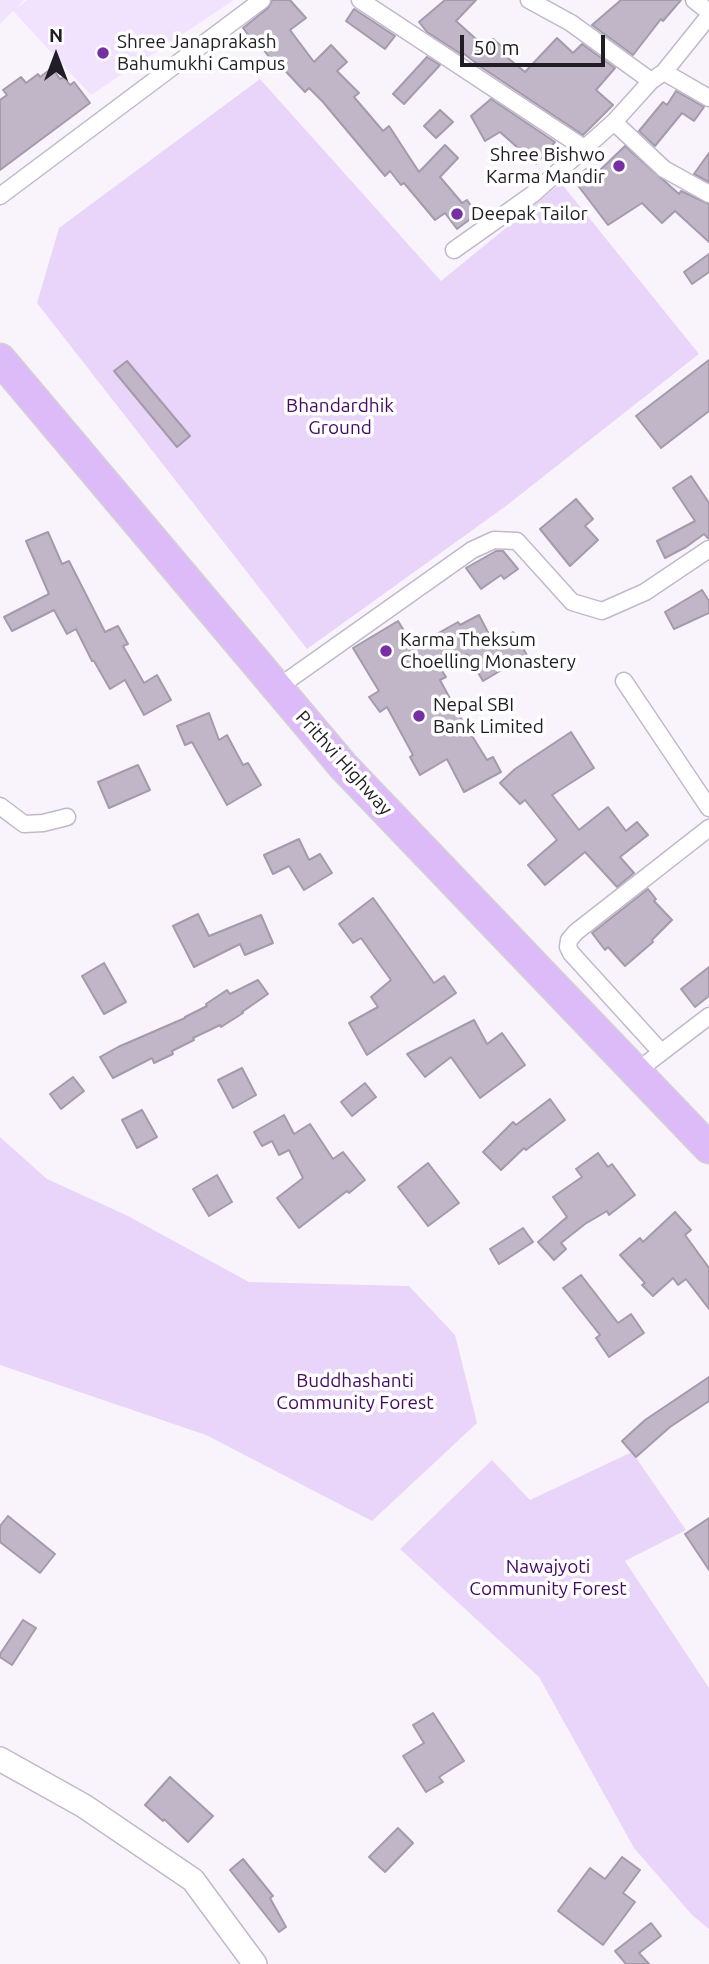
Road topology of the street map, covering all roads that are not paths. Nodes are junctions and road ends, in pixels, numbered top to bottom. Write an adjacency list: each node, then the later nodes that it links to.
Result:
1 (262, 0): 11 (street)
2 (360, 0): 9 (street)
3 (529, 0): 6 (street)
4 (694, 0): 5 (street)
5 (709, 14): 6 (street)
6 (657, 76): 7 (street); 8 (street)
7 (709, 98)
8 (614, 122): 9 (street); 10 (street)
9 (584, 148): 12 (street)
10 (709, 194)
11 (0, 196)
12 (454, 250)
13 (0, 359): 16 (highway, Prithvi Highway)
14 (709, 549): 16 (street)
15 (624, 681): 18 (street)
16 (277, 688): 23 (highway, Prithvi Highway)
17 (0, 806): 19 (street)
18 (709, 808)
19 (66, 817)
20 (709, 828): 22 (street)
21 (709, 1016): 22 (street)
22 (661, 1052): 23 (street)
23 (637, 1071): 24 (highway, Prithvi Highway)
24 (709, 1148)
25 (0, 1759): 26 (street)
26 (255, 1964)

